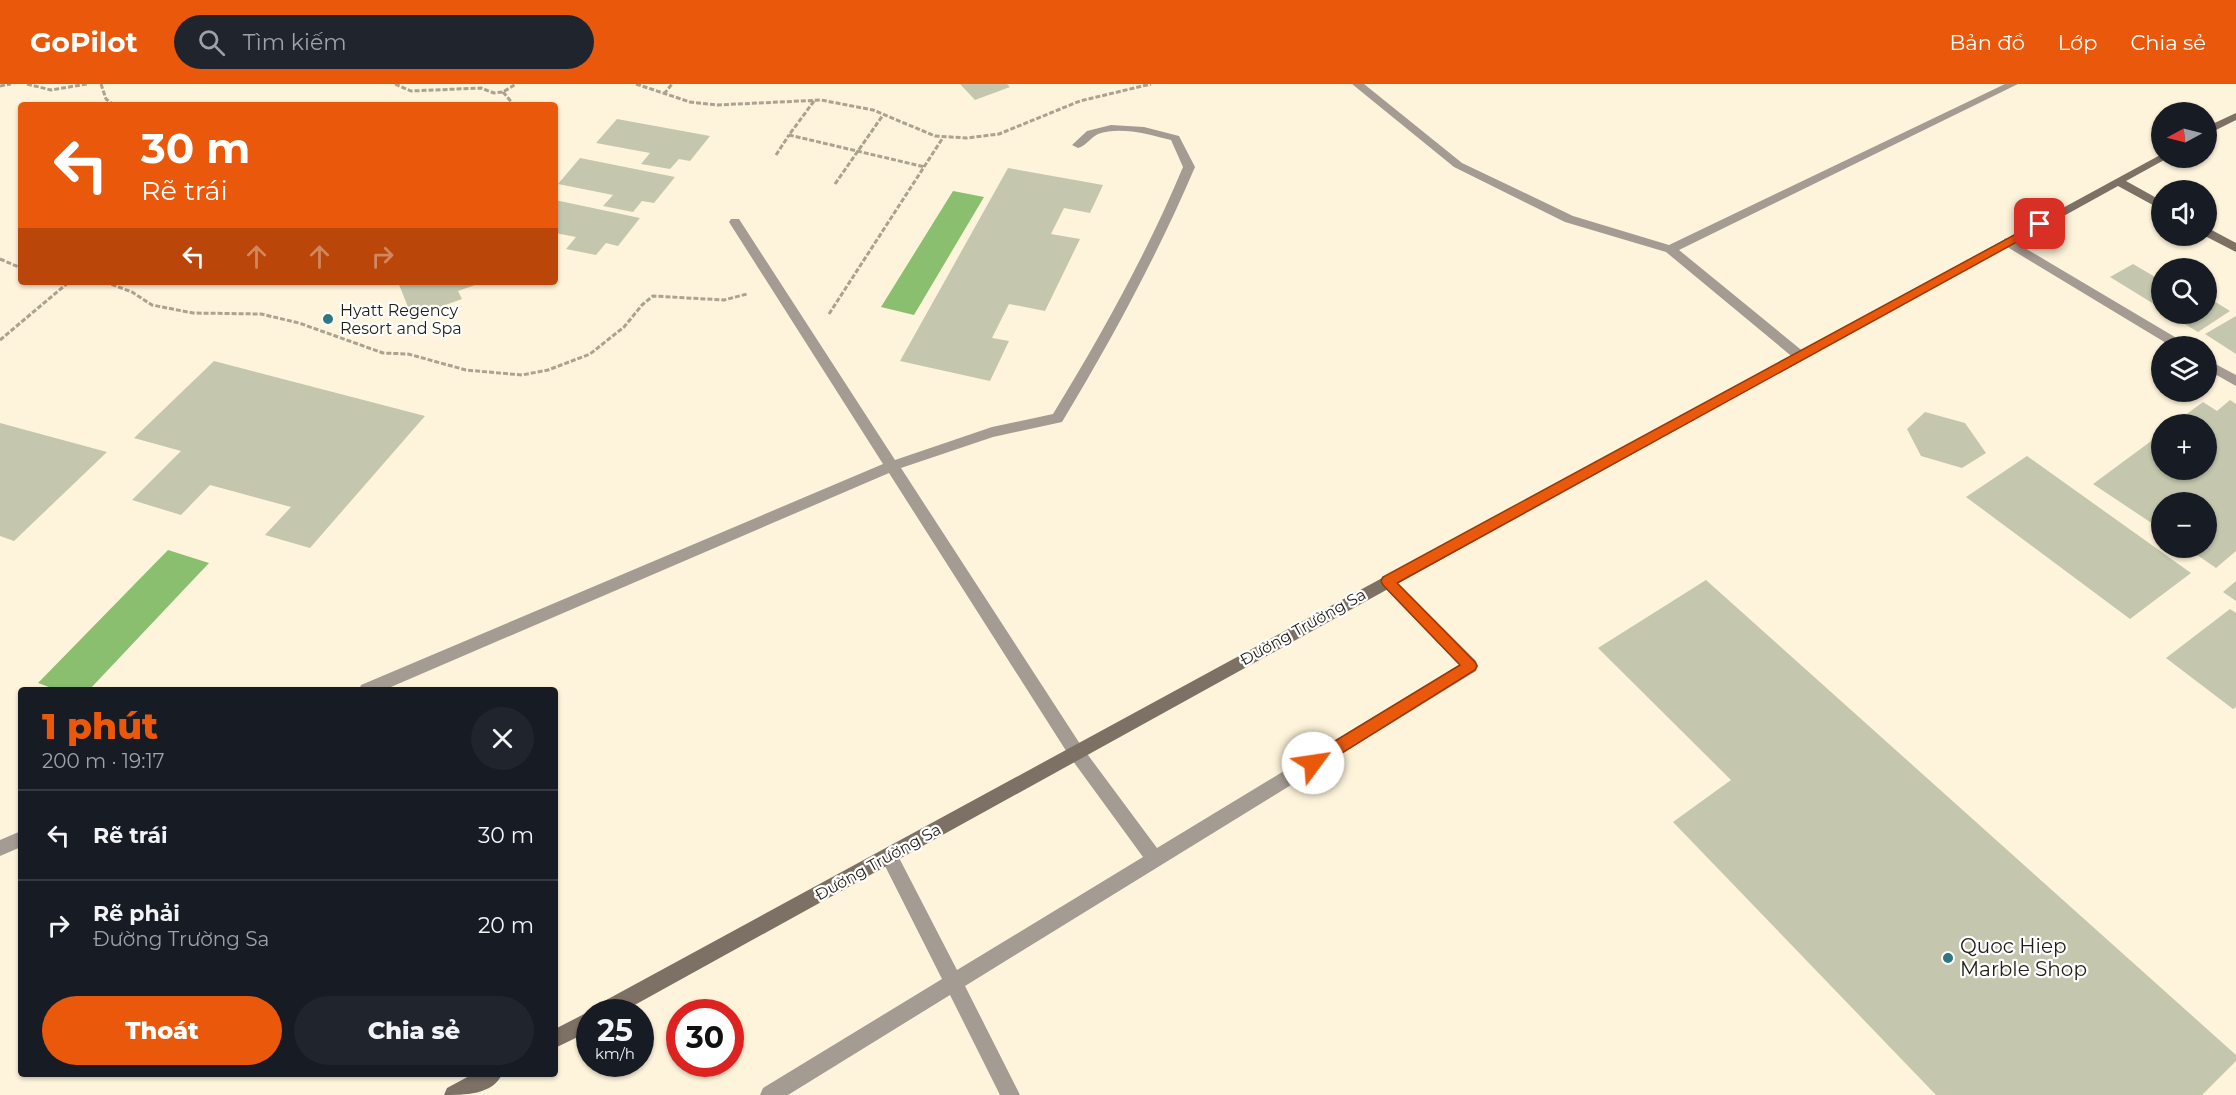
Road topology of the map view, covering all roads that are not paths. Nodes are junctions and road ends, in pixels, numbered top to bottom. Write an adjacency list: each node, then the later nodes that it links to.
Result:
1 (1357, 84): 15 (street)
2 (1982, 84): 4 (street)
3 (2013, 84): 4 (street)
4 (1994, 92): 15 (street)
5 (2236, 116): 6 (main road)
6 (2217, 126)
7 (1078, 145): 20 (street)
8 (2151, 162): 9 (main road, Đường Trường Sa)
9 (2117, 181): 10 (main road); 13 (main road, Đường Trường Sa)
10 (2151, 200)
11 (735, 222): 20 (street)
12 (2217, 237): 14 (main road)
13 (2008, 242): 16 (street); 17 (main road, Đường Trường Sa)
14 (2236, 248)
15 (1670, 249): 17 (street)
16 (2163, 336)
17 (1800, 356): 21 (main road, Đường Trường Sa)
18 (2217, 370): 19 (street)
19 (2236, 381)
20 (892, 466): 22 (street); 23 (street)
21 (1387, 581): 23 (main road, Đường Trường Sa); 27 (street)
22 (374, 687)
23 (1076, 752): 26 (main road, Đường Trường Sa); 27 (street)
24 (18, 840): 25 (street)
25 (0, 848)
26 (889, 856): 28 (street); 29 (main road, Đường Trường Sa)
27 (1155, 860): 28 (street)
28 (953, 982): 34 (street); 35 (street)
29 (628, 999)
30 (576, 1028): 31 (main road)
31 (558, 1037)
32 (487, 1077): 33 (main road)
33 (454, 1095)
34 (770, 1095)
35 (1010, 1095)

